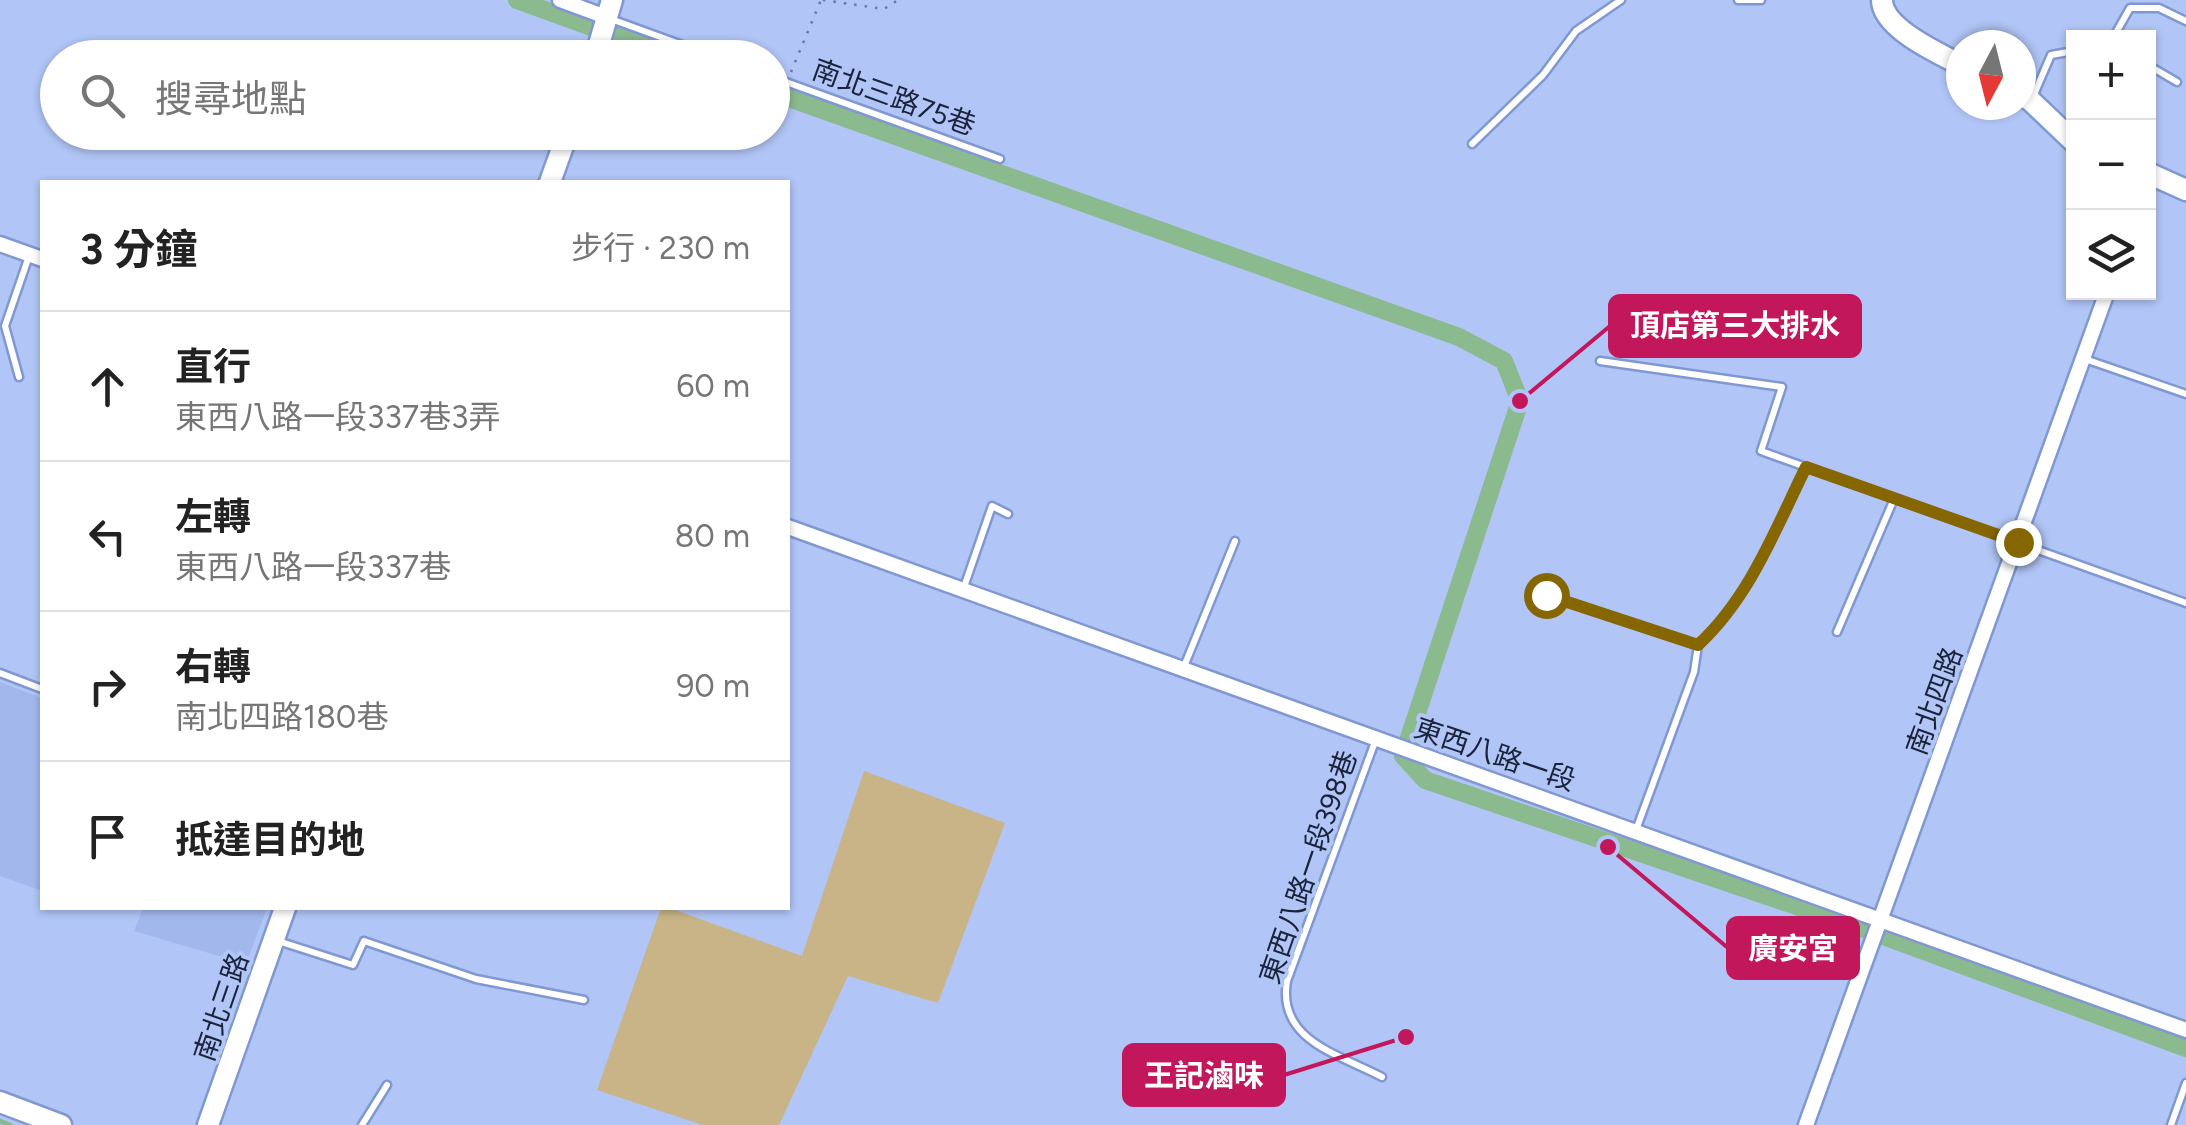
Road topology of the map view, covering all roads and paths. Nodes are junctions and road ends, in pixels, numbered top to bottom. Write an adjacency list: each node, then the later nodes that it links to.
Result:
1 (560, 0): 8 (street)
2 (822, 0): 3 (path); 16 (path)
3 (898, 0)
4 (1621, 0): 22 (lane)
5 (1738, 0): 6 (lane)
6 (1761, 0)
7 (1882, 0): 14 (street)
8 (609, 8): 11 (street); 12 (lane)
9 (2186, 20): 10 (lane)
10 (2118, 30)
11 (600, 40)
12 (679, 40)
13 (2066, 52): 17 (lane)
14 (1946, 56)
15 (2156, 70): 18 (lane)
16 (790, 75)
17 (2036, 80)
18 (2177, 82)
19 (790, 83): 24 (lane, 南北三路75巷)
20 (2036, 107): 21 (street)
21 (2066, 135)
22 (1472, 144)
23 (562, 150): 26 (street)
24 (1000, 160)
25 (2156, 177): 27 (street)
26 (551, 180)
27 (2186, 190)
28 (0, 244): 29 (street)
29 (36, 257): 33 (lane)
30 (2104, 300): 31 (street, 南北四路)
31 (2084, 358): 34 (lane); 40 (street, 南北四路)
32 (1600, 362): 35 (lane)
33 (19, 377)
34 (2186, 394)
35 (1806, 467): 36 (lane); 45 (lane)
36 (1894, 498): 40 (lane); 44 (lane)
37 (1008, 514): 41 (lane)
38 (790, 528): 41 (street, 東西八路一段)
39 (1235, 541): 46 (lane)
40 (2018, 542): 43 (lane); 52 (street, 南北四路)
41 (963, 590): 46 (street, 東西八路一段)
42 (1546, 595): 45 (lane)
43 (2186, 603)
44 (1837, 632)
45 (1698, 645): 50 (lane)
46 (1183, 670): 49 (street, 東西八路一段)
47 (0, 674): 48 (lane)
48 (40, 688)
49 (1376, 739): 50 (street, 東西八路一段); 56 (lane, 東西八路一段398巷)
50 (1636, 830): 52 (street, 東西八路一段)
51 (285, 910): 53 (street, 南北三路)
52 (1881, 920): 55 (street, 東西八路一段); 63 (street, 南北四路)
53 (274, 940): 54 (lane); 61 (street, 南北三路)
54 (584, 1000)
55 (2186, 1030)
56 (1382, 1076)
57 (2186, 1083): 64 (lane)
58 (387, 1084): 62 (lane)
59 (0, 1102): 60 (street)
60 (61, 1125)
61 (208, 1125)
62 (362, 1125)
63 (1806, 1125)
64 (2171, 1125)

